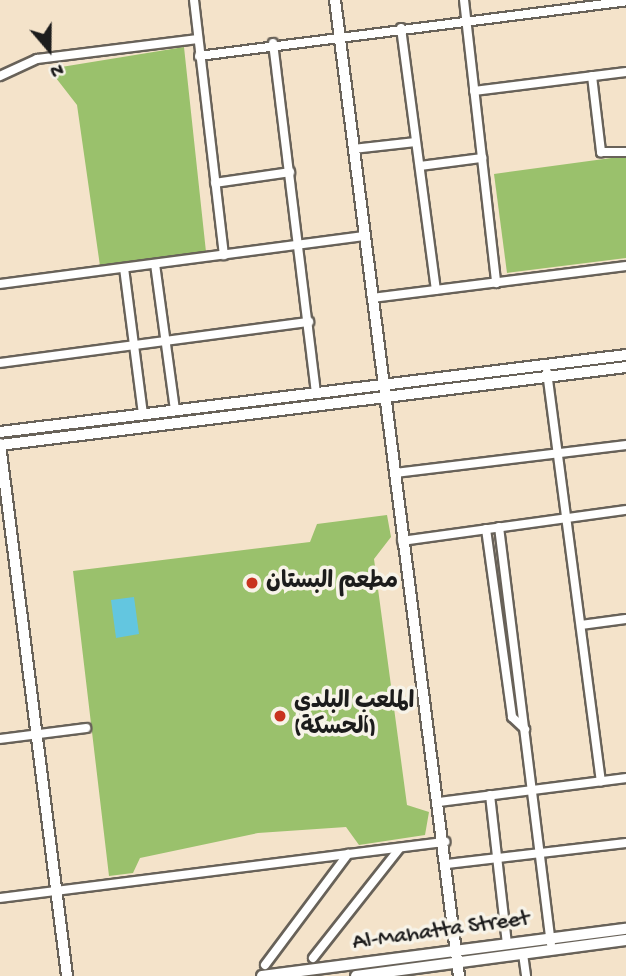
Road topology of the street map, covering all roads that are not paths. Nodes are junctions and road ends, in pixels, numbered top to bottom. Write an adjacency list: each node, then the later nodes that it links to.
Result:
1 (194, 0): 8 (street)
2 (335, 0): 7 (street)
3 (464, 0): 5 (street)
4 (626, 1): 5 (street)
5 (467, 22): 6 (street); 14 (street)
6 (401, 28): 7 (street); 15 (street)
7 (338, 34): 9 (street); 16 (street)
8 (198, 39): 10 (street); 12 (street)
9 (273, 43): 10 (street); 20 (street)
10 (200, 56): 21 (street)
11 (626, 72): 13 (street)
12 (0, 76)
13 (592, 76): 14 (street); 17 (street)
14 (474, 91): 18 (street)
15 (416, 142): 16 (street); 19 (street)
16 (353, 149): 22 (street)
17 (626, 152)
18 (482, 158): 19 (street); 28 (street)
19 (420, 166): 30 (street)
20 (290, 172): 21 (street); 23 (street)
21 (215, 183): 24 (street)
22 (364, 236): 23 (street); 31 (street)
23 (300, 245): 24 (street); 32 (street)
24 (224, 255): 25 (street)
25 (155, 264): 27 (street); 33 (street)
26 (626, 266): 28 (street)
27 (124, 268): 29 (street); 34 (street)
28 (496, 283): 30 (street)
29 (0, 285)
30 (436, 290): 31 (street)
31 (372, 298): 39 (street)
32 (309, 322): 33 (street); 40 (street)
33 (166, 341): 34 (street); 42 (street)
34 (134, 345): 36 (street); 43 (street)
35 (626, 355): 38 (street)
36 (0, 363)
37 (626, 367): 38 (street)
38 (547, 371): 39 (street); 41 (street); 47 (street)
39 (382, 385): 40 (street); 41 (street)
40 (316, 391): 42 (street)
41 (387, 396): 45 (street); 48 (street)
42 (175, 410): 43 (street)
43 (142, 414): 44 (street)
44 (0, 432)
45 (0, 444): 58 (street)
46 (626, 445): 47 (street)
47 (558, 454): 48 (street); 50 (street)
48 (395, 473): 53 (street)
49 (626, 510): 50 (street)
50 (566, 518): 51 (street); 55 (street)
51 (499, 527): 52 (street); 57 (street)
52 (486, 529): 53 (street); 57 (street)
53 (402, 541): 64 (street)
54 (626, 619): 55 (street)
55 (580, 625): 61 (street)
56 (86, 728): 58 (street)
57 (525, 729): 62 (street)
58 (34, 735): 59 (street); 72 (street)
59 (0, 739)
60 (626, 778): 61 (street)
61 (601, 781): 62 (street)
62 (534, 789): 63 (street); 68 (street)
63 (490, 795): 64 (street); 70 (street)
64 (439, 802): 65 (street)
65 (445, 842): 67 (street); 71 (street)
66 (626, 843): 68 (street)
67 (400, 848): 69 (street); 80 (street)
68 (543, 853): 70 (street); 77 (street)
69 (348, 854): 72 (street); 81 (street)
70 (497, 859): 71 (street); 76 (street)
71 (447, 864): 79 (street)
72 (55, 891): 73 (street); 83 (street)
73 (0, 898)
74 (626, 929): 77 (street, Al-Mahatta Street)
75 (626, 940): 77 (street, Al-Mahatta Street)
76 (506, 944): 77 (street, Al-Mahatta Street); 79 (street, Al-Mahatta Street)
77 (551, 944): 78 (street, Al-Mahatta Street)
78 (523, 954): 79 (street, Al-Mahatta Street); 86 (street)
79 (457, 957): 81 (street, Al-Mahatta Street); 82 (street, Al-Mahatta Street); 85 (street)
80 (313, 958)
81 (263, 970)
82 (379, 974): 84 (street, Al-Mahatta Street)
83 (67, 976)
84 (356, 976)
85 (459, 976)
86 (526, 976)

